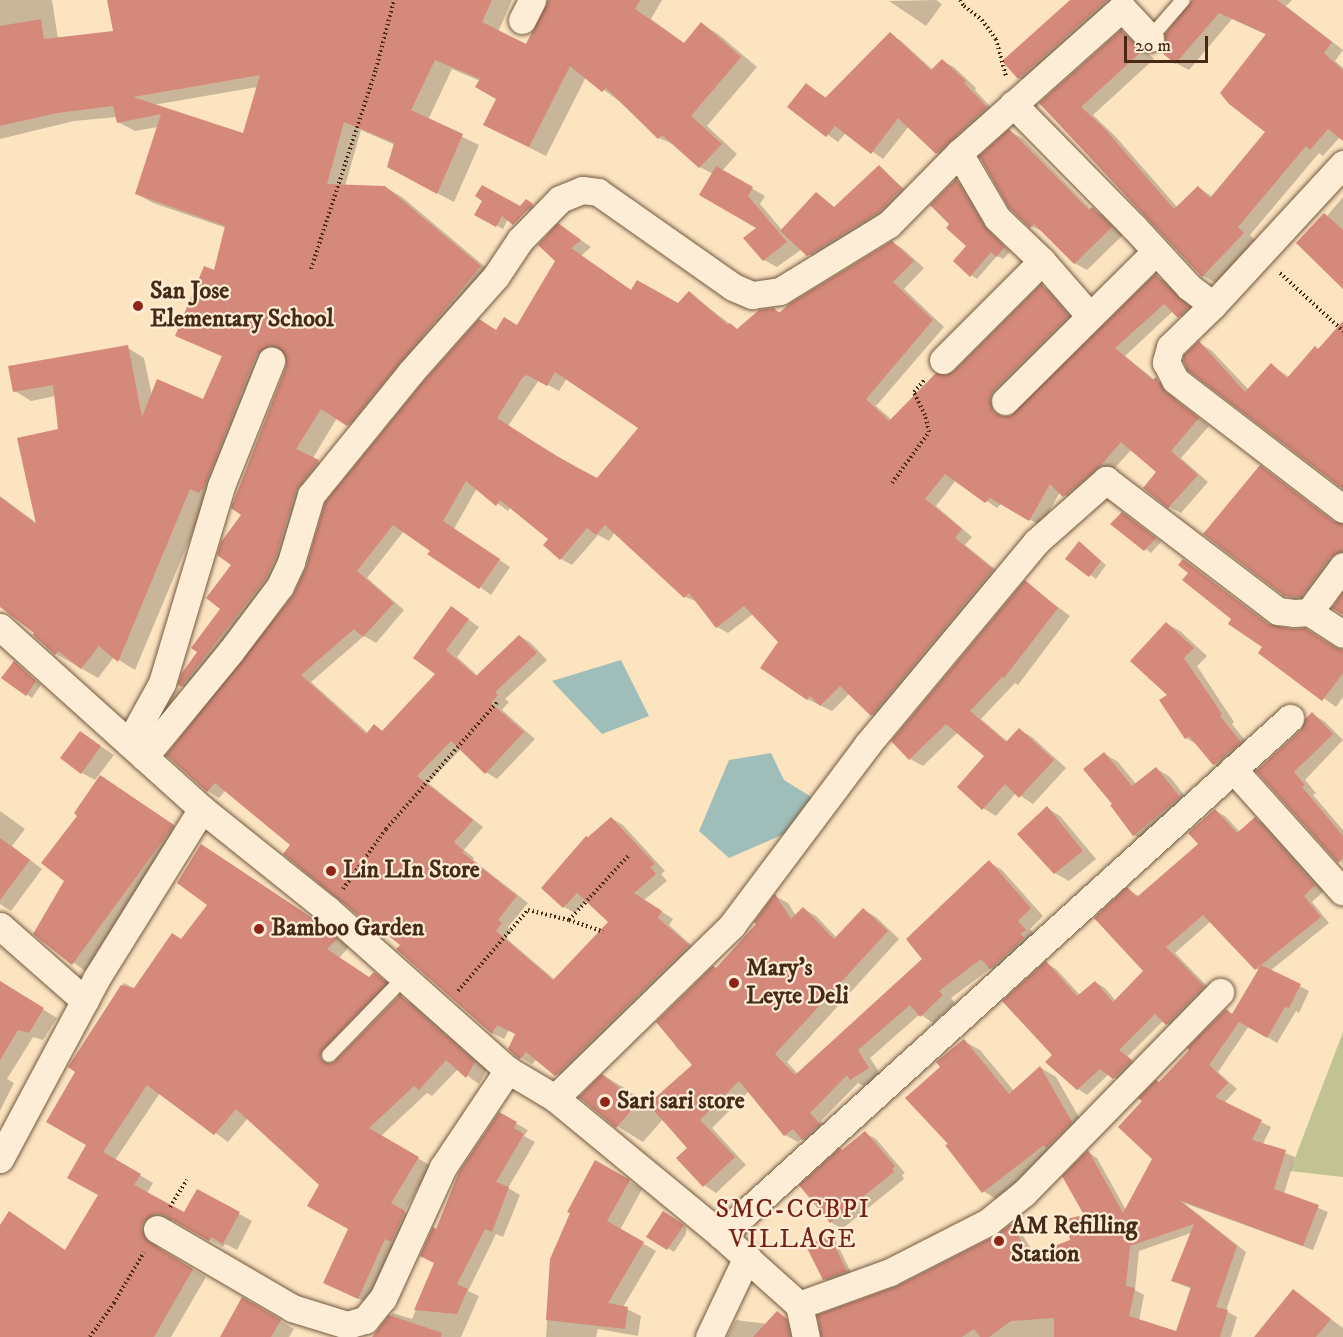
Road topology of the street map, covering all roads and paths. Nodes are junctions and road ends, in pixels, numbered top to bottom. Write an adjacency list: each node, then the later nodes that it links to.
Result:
1 (394, 0): 11 (path)
2 (960, 0): 5 (path)
3 (1182, 0): 4 (lane)
4 (1150, 38): 5 (street)
5 (1013, 104): 6 (street); 8 (street)
6 (959, 153): 10 (street); 26 (street)
7 (1343, 164): 9 (street)
8 (1155, 252): 12 (street); 13 (street)
9 (1259, 253): 12 (street); 14 (path)
10 (1041, 261): 13 (street); 15 (street)
11 (311, 269)
12 (1214, 305): 19 (street)
13 (1090, 316): 17 (street)
14 (1343, 331)
15 (943, 360): 18 (path)
16 (271, 361): 26 (street)
17 (1005, 401)
18 (892, 483)
19 (1343, 509)
20 (1343, 566): 21 (street)
21 (1309, 612): 23 (street); 41 (street)
22 (0, 627): 26 (street)
23 (1343, 634)
24 (499, 700): 31 (path)
25 (1290, 718): 27 (street)
26 (136, 750): 28 (street)
27 (1233, 769): 30 (street); 45 (street)
28 (202, 809): 31 (street); 37 (street)
29 (630, 854): 32 (path)
30 (1342, 891)
31 (327, 909): 35 (street)
32 (569, 920): 34 (path); 38 (path)
33 (0, 926): 37 (street)
34 (603, 932)
35 (403, 979): 38 (street); 39 (lane)
36 (1220, 992): 47 (street)
37 (85, 1001): 42 (street)
38 (441, 1010): 40 (street)
39 (329, 1055)
40 (508, 1070): 41 (street); 44 (street)
41 (555, 1098): 45 (street)
42 (0, 1160)
43 (187, 1180): 44 (path)
44 (157, 1229): 48 (path)
45 (721, 1234): 46 (street)
46 (747, 1257): 47 (street); 49 (street)
47 (799, 1305): 50 (street)
48 (90, 1337)
49 (710, 1337)
50 (807, 1337)

